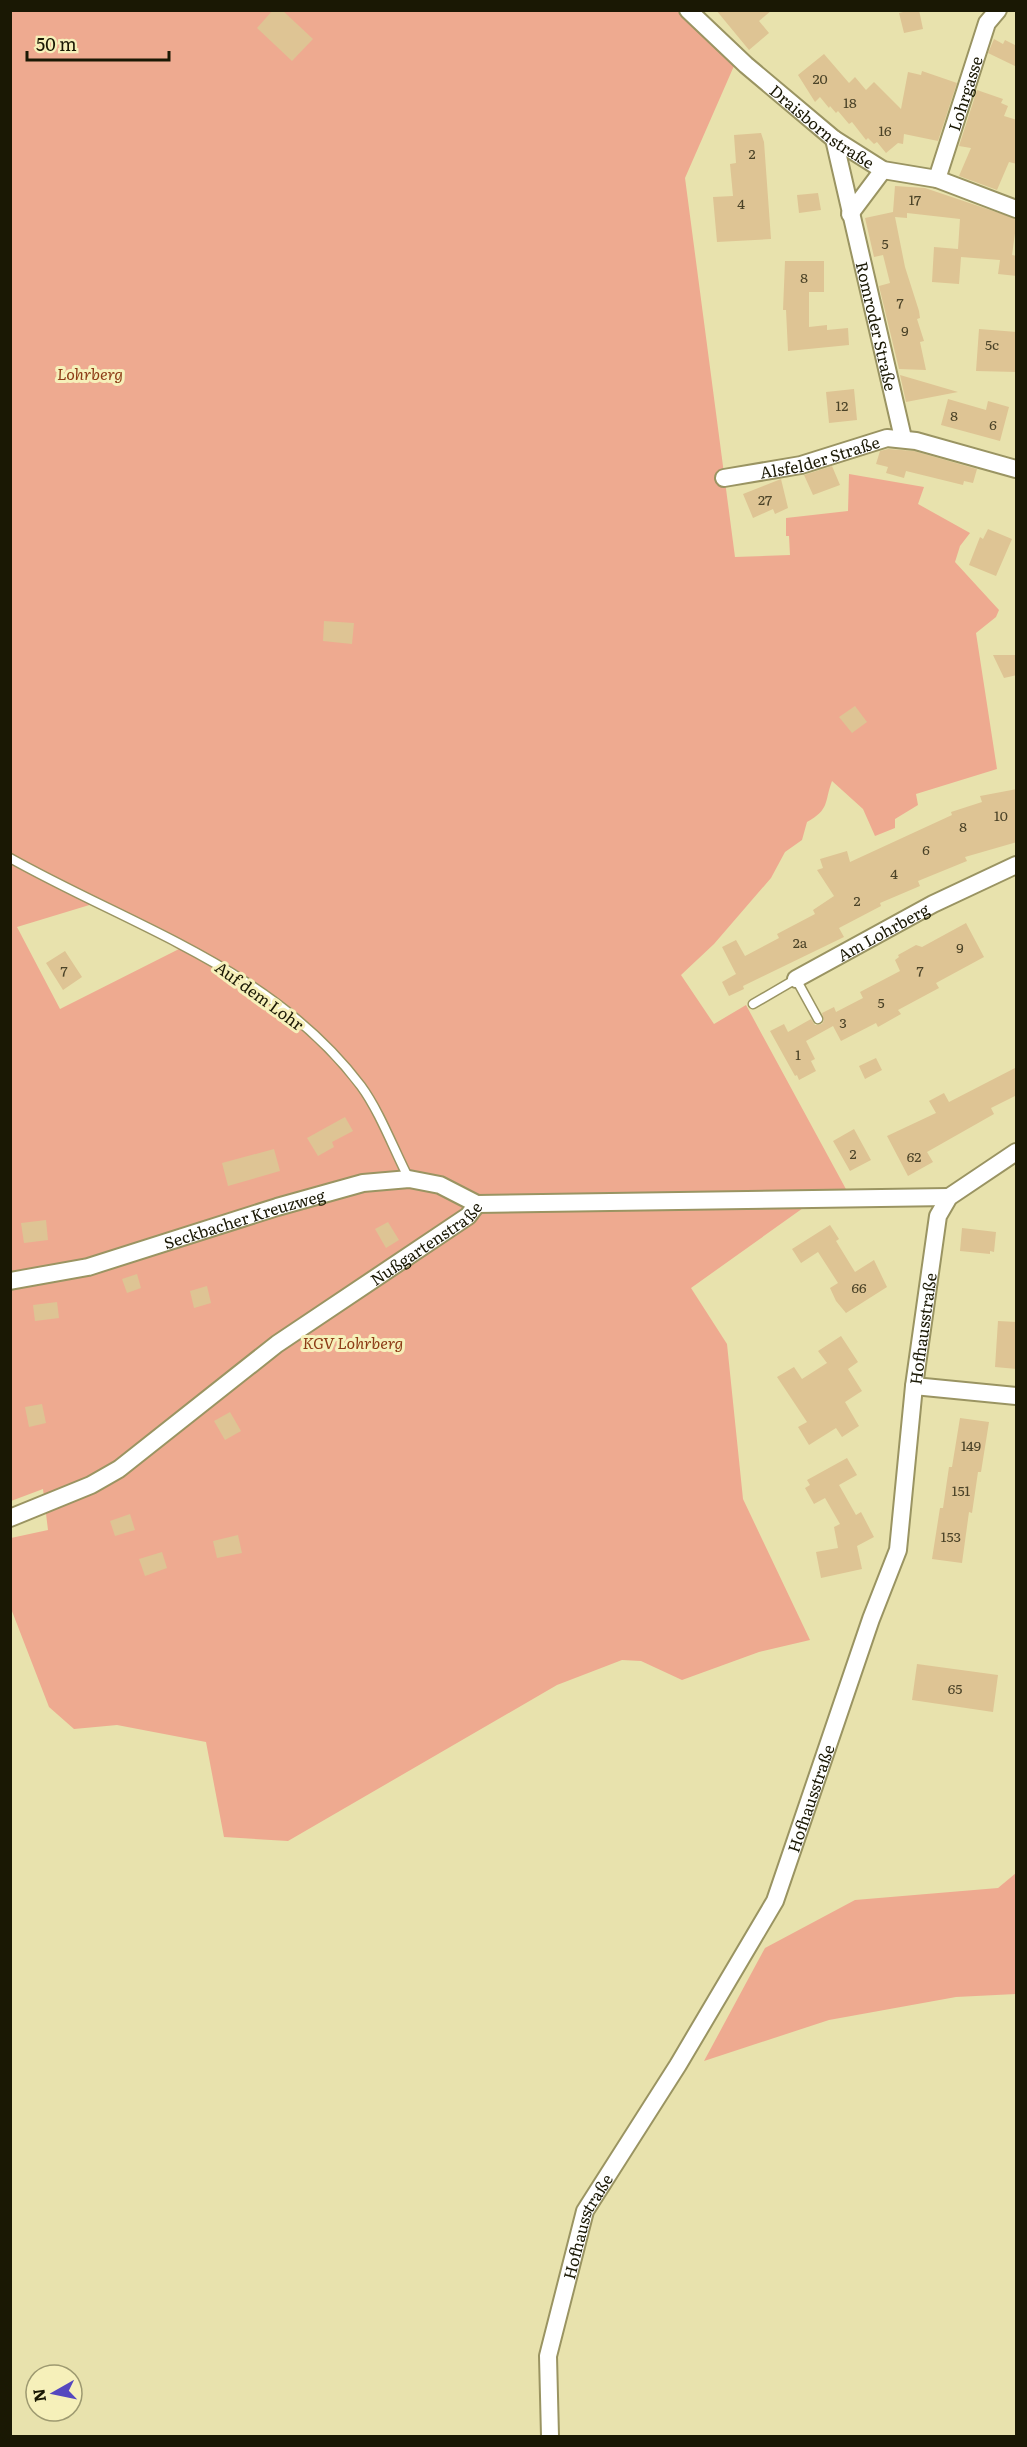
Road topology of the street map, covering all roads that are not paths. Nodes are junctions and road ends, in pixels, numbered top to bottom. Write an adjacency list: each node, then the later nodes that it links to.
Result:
1 (688, 10): 3 (street, Draisbornstraße)
2 (998, 10): 5 (street, Lohrgasse)
3 (834, 139): 4 (street, Draisbornstraße); 7 (street, Romroder Straße)
4 (883, 170): 5 (street, Draisbornstraße); 7 (street)
5 (937, 179): 6 (street, Draisbornstraße)
6 (1017, 208)
7 (850, 214): 8 (street, Romroder Straße)
8 (903, 438): 9 (street, Alsfelder Straße); 10 (street, Alsfelder Straße)
9 (1017, 469)
10 (724, 478)
11 (10, 858): 17 (lane, Auf dem Lohr)
12 (1017, 865): 13 (street, Am Lohrberg)
13 (795, 979): 14 (lane, Am Lohrberg); 15 (lane)
14 (753, 1004)
15 (818, 1019)
16 (1017, 1152): 18 (street)
17 (409, 1179): 19 (street, Seckbacher Kreuzweg); 20 (street, Seckbacher Kreuzweg)
18 (949, 1197): 19 (street, Nußgartenstraße); 21 (street, Hofhausstraße)
19 (477, 1204): 23 (street, Nußgartenstraße)
20 (10, 1281)
21 (915, 1386): 22 (street); 24 (street, Hofhausstraße)
22 (1017, 1396)
23 (10, 1518)
24 (550, 2436)

